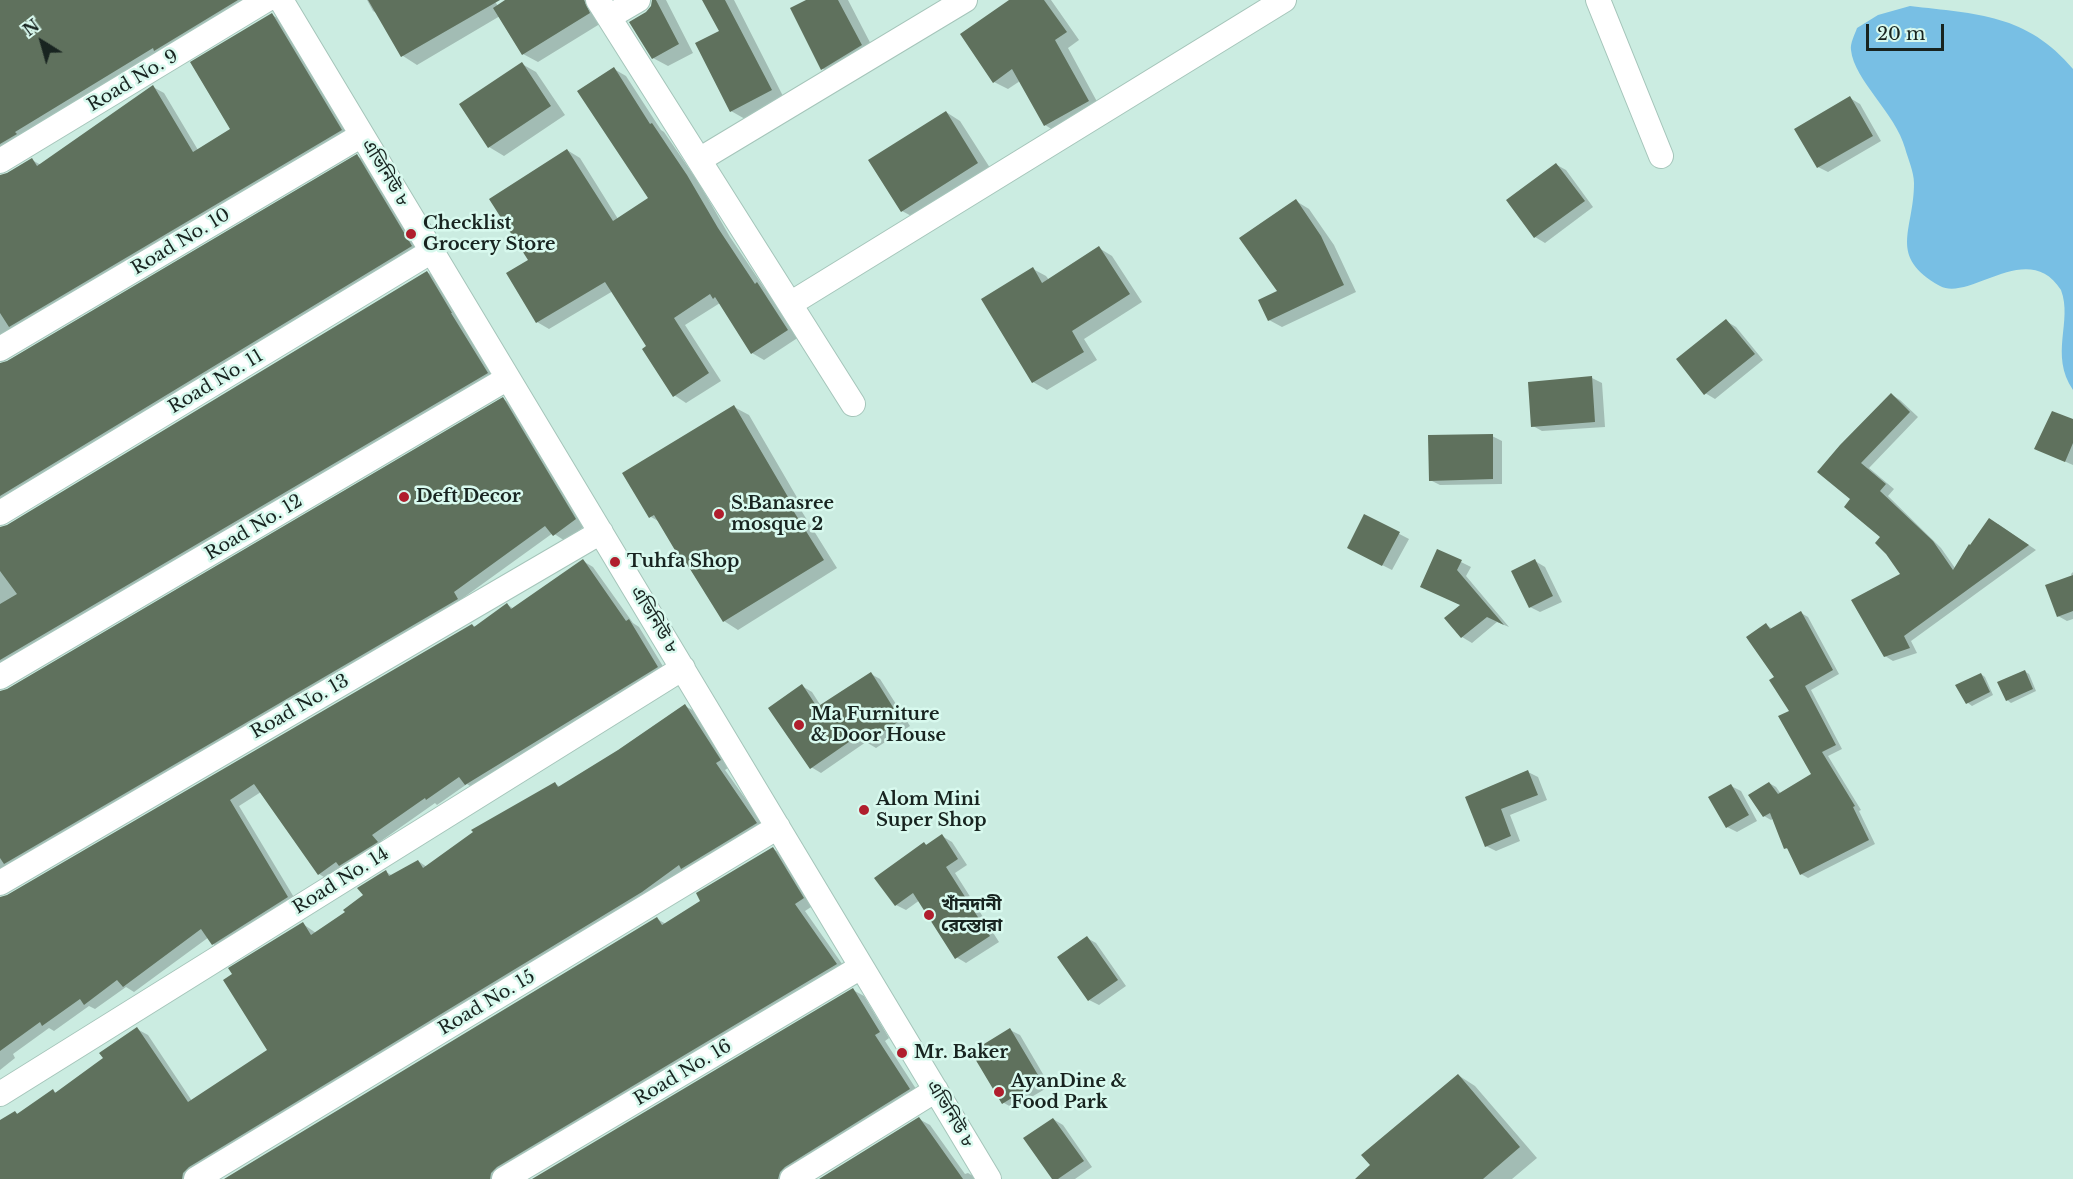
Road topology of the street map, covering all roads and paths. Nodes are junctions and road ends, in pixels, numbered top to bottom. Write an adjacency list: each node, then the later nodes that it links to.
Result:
1 (266, 0): 11 (street, Road No. 9)
2 (281, 0): 8 (street, এভিনিউ ৮)
3 (638, 0): 7 (street)
4 (965, 0): 10 (street)
5 (1284, 0): 13 (street)
6 (1598, 0): 9 (street)
7 (604, 9): 10 (street)
8 (362, 135): 12 (street, এভিনিউ ৮); 14 (street, Road No. 10)
9 (1661, 156)
10 (699, 159): 13 (street)
11 (0, 161)
12 (432, 251): 15 (street, এভিনিউ ৮); 17 (street, Road No. 11)
13 (790, 304): 16 (street)
14 (0, 349)
15 (508, 378): 18 (street, এভিনিউ ৮); 20 (street, Road No. 12)
16 (853, 404)
17 (0, 513)
18 (601, 532): 19 (street, এভিনিউ ৮); 22 (street, Road No. 13)
19 (682, 668): 21 (street, এভিনিউ ৮); 25 (street, Road No. 14)
20 (0, 677)
21 (778, 827): 23 (street, এভিনিউ ৮); 26 (street, Road No. 15)
22 (0, 883)
23 (861, 967): 24 (street, এভিনিউ ৮); 27 (street, Road No. 16)
24 (936, 1090): 28 (street); 29 (street, এভিনিউ ৮)
25 (0, 1094)
26 (196, 1179)
27 (504, 1179)
28 (792, 1179)
29 (989, 1179)

